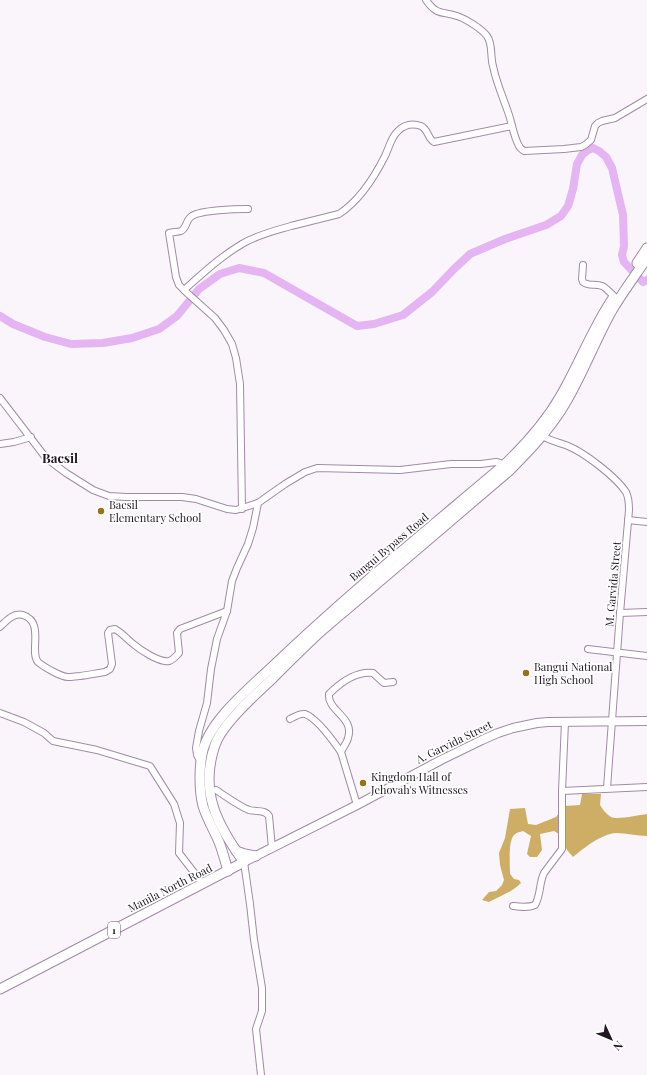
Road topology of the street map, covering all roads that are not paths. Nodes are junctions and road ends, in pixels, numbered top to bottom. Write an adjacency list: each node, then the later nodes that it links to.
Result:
1 (426, 0): 3 (street)
2 (647, 99): 3 (street)
3 (512, 126): 8 (street)
4 (248, 209): 8 (street)
5 (647, 248): 6 (highway, Bangui Bypass Road)
6 (643, 261): 9 (highway, Bangui Bypass Road)
7 (583, 265): 9 (street)
8 (185, 291): 16 (street)
9 (616, 298): 11 (highway, Bangui Bypass Road)
10 (0, 398): 12 (street)
11 (539, 433): 14 (highway, Bangui Bypass Road); 17 (street, M. Garvida Street)
12 (31, 437): 13 (street); 16 (street)
13 (0, 444)
14 (507, 468): 15 (street); 33 (highway, Bangui Bypass Road); 39 (highway, Bangui Bypass Road)
15 (258, 503): 16 (street); 19 (street)
16 (242, 509)
17 (628, 520): 18 (street); 21 (street, M. Garvida Street)
18 (647, 522)
19 (227, 611): 22 (street); 33 (street)
20 (647, 612): 21 (street)
21 (620, 613): 24 (street, M. Garvida Street)
22 (0, 627)
23 (588, 649): 24 (street)
24 (617, 653): 25 (street); 31 (street, M. Garvida Street)
25 (647, 656)
26 (392, 682): 32 (street)
27 (0, 713): 46 (street)
28 (290, 719): 32 (street)
29 (647, 721): 31 (main road, A. Garvida Street / 1)
30 (565, 722): 31 (main road, A. Garvida Street / 1); 37 (street); 38 (main road, A. Garvida Street / 1)
31 (612, 722): 35 (street, M. Garvida Street)
32 (341, 752): 38 (street)
33 (201, 762): 39 (highway, Bangui Bypass Road)
34 (647, 787): 35 (street)
35 (607, 788): 37 (street)
36 (216, 790): 40 (street)
37 (562, 791): 47 (street)
38 (357, 805): 40 (main road, A. Garvida Street / 1)
39 (216, 825): 41 (highway, Bangui Bypass Road); 42 (highway, Bangui Bypass Road)
40 (272, 848): 43 (main road, A. Garvida Street / 1)
41 (235, 850): 43 (highway); 44 (highway, Bangui Bypass Road)
42 (224, 856): 45 (highway, Bangui Bypass Road); 46 (highway)
43 (256, 856): 44 (main road, A. Garvida Street / 1)
44 (244, 862): 45 (highway, Manila North Road / 1); 49 (street)
45 (228, 871): 46 (highway, Manila North Road / 1)
46 (207, 882): 48 (highway, Manila North Road / 1)
47 (513, 906)
48 (0, 989)
49 (261, 1075)

